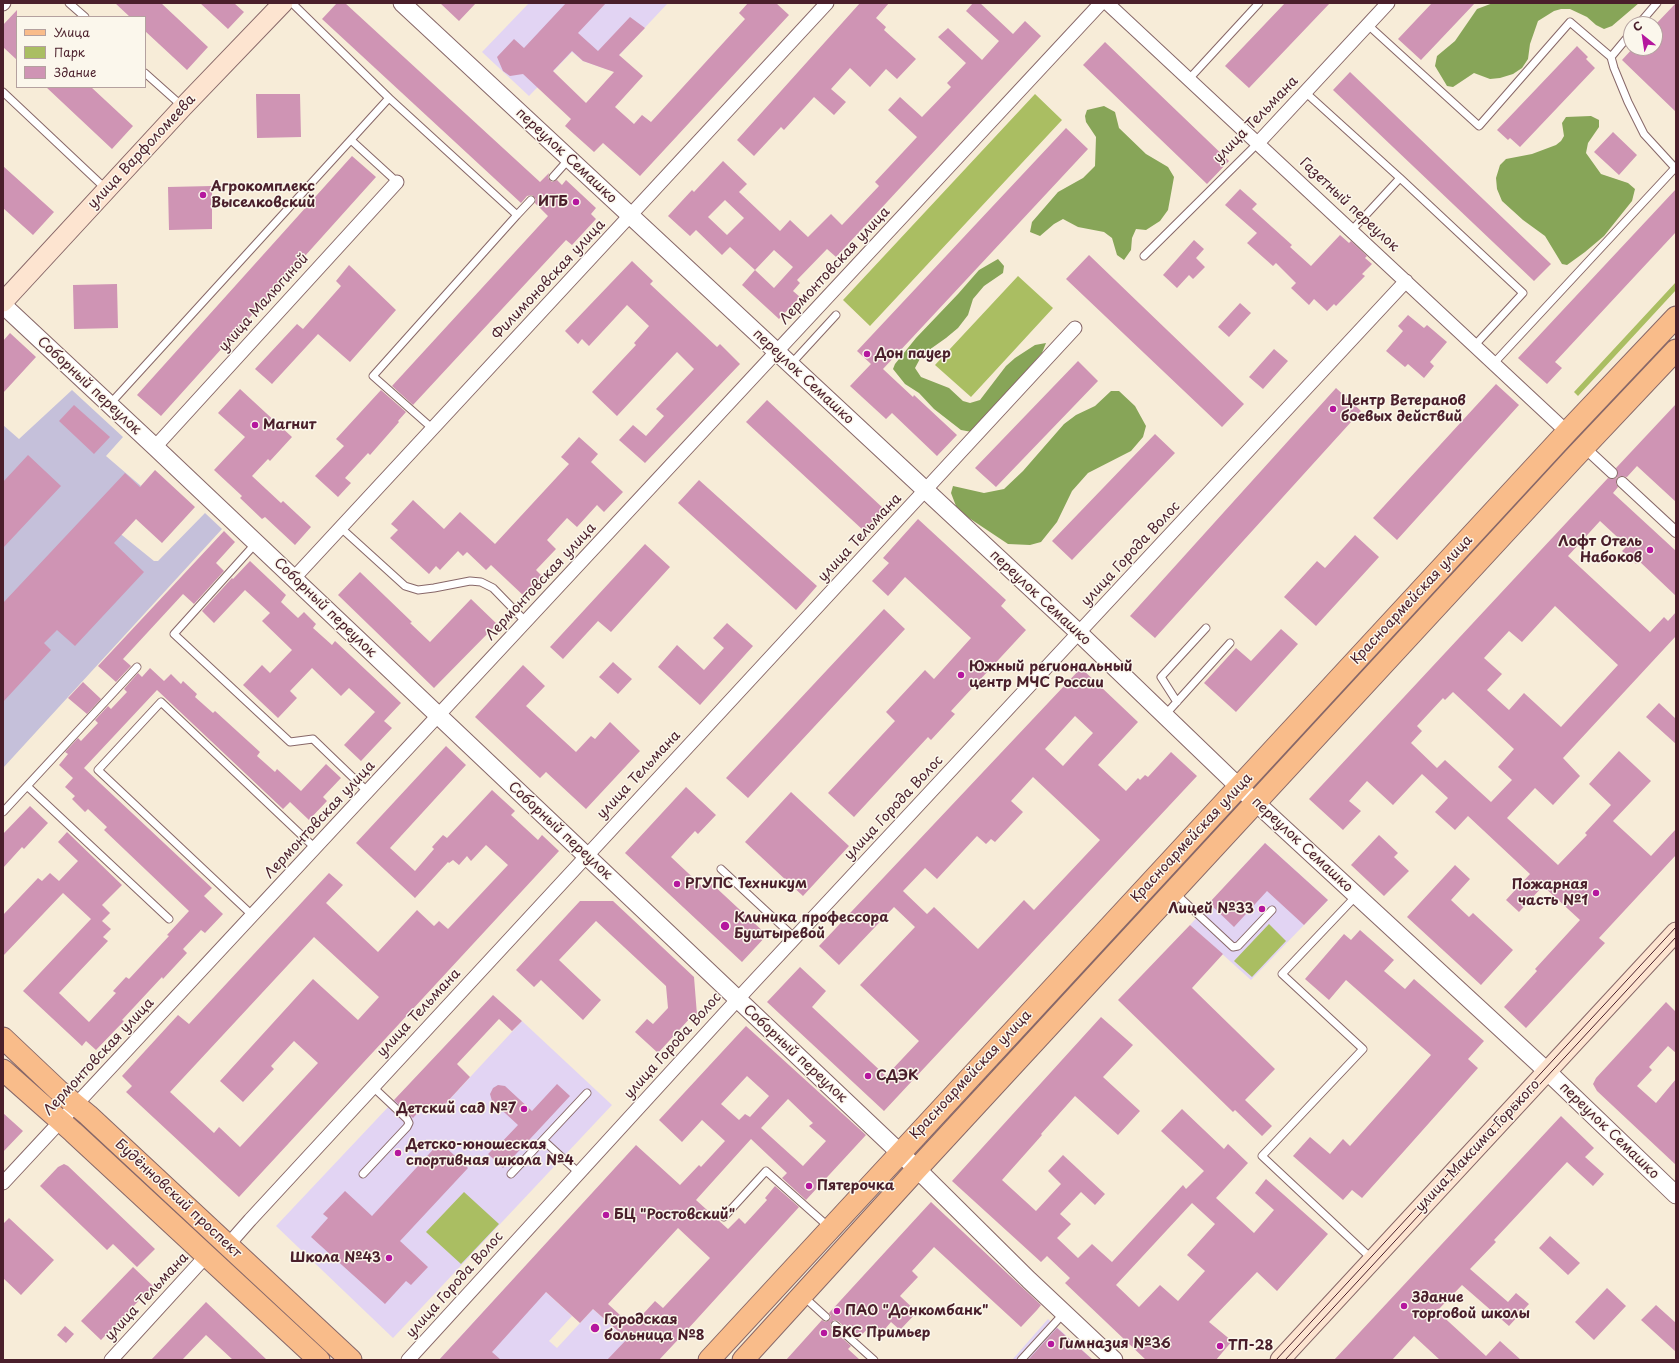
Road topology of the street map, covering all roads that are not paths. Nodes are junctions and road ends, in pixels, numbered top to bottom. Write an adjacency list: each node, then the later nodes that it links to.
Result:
1 (69, 3): 11 (lane)
2 (284, 3): 21 (main road, улица Варфоломеева)
3 (292, 3): 20 (lane)
4 (402, 3): 24 (street, переулок Семашко)
5 (826, 3): 32 (street, Филимоновская улица)
6 (1101, 3): 42 (street, Лермонтовская улица)
7 (1108, 3): 17 (street, Газетный переулок)
8 (1259, 3): 17 (lane)
9 (1388, 3): 13 (street, улица Тельмана)
10 (1658, 3): 12 (lane)
11 (84, 16)
12 (1646, 16)
13 (1368, 25): 15 (lane); 19 (street, улица Тельмана)
14 (1623, 43): 15 (lane)
15 (1611, 57): 25 (lane)
16 (146, 73): 21 (lane)
17 (1189, 79): 23 (street, Газетный переулок)
18 (3, 92): 29 (lane)
19 (1306, 92): 23 (street, улица Тельмана); 27 (lane)
20 (389, 98): 22 (lane); 31 (lane)
21 (183, 107): 29 (main road, улица Варфоломеева)
22 (351, 140): 28 (lane); 45 (lane)
23 (1258, 143): 33 (street, Газетный переулок); 34 (lane, улица Тельмана)
24 (569, 159): 26 (lane); 32 (street, переулок Семашко)
25 (1676, 168): 43 (lane)
26 (553, 177)
27 (1400, 178): 33 (lane); 40 (lane)
28 (397, 182): 48 (street, улица Малюгиной)
29 (106, 190): 36 (main road, улица Варфоломеева)
30 (531, 200): 31 (lane)
31 (517, 215): 46 (lane)
32 (630, 216): 42 (street, переулок Семашко); 46 (street, Филимоновская улица)
33 (1352, 230): 35 (street, Газетный переулок)
34 (1144, 256)
35 (1406, 281): 40 (street, Газетный переулок); 59 (street, улица Города Волос)
36 (3, 304): 45 (street, Соборный переулок)
37 (836, 315): 44 (lane)
38 (1676, 318): 47 (main road, Красноармейская улица)
39 (1075, 328): 52 (street, улица Тельмана)
40 (1475, 345): 43 (street, Газетный переулок)
41 (1676, 350): 49 (main road, Красноармейская улица)
42 (777, 352): 44 (street, переулок Семашко); 57 (street, Лермонтовская улица)
43 (1494, 363): 47 (street, Газетный переулок)
44 (791, 364): 52 (street, переулок Семашко)
45 (109, 405): 48 (street, Соборный переулок)
46 (433, 429): 53 (street, Филимоновская улица)
47 (1567, 432): 66 (main road, Красноармейская улица)
48 (155, 447): 55 (street, Соборный переулок)
49 (1584, 447): 50 (street); 68 (main road, Красноармейская улица)
50 (1612, 473)
51 (1622, 482): 54 (street)
52 (926, 490): 59 (street, переулок Семашко); 71 (street, улица Тельмана)
53 (341, 528): 56 (street, Филимоновская улица); 57 (lane)
54 (1676, 532)
55 (256, 543): 56 (street, Соборный переулок); 67 (lane)
56 (294, 578): 64 (street, Соборный переулок)
57 (526, 622): 64 (street, Лермонтовская улица)
58 (1206, 628): 62 (lane)
59 (1079, 633): 63 (street, переулок Семашко); 79 (street, улица Города Волос)
60 (1230, 643): 62 (lane)
61 (137, 667): 65 (lane)
62 (1177, 702): 63 (lane)
63 (1165, 715): 66 (street, переулок Семашко)
64 (438, 716): 67 (street, Лермонтовская улица); 71 (street, Соборный переулок)
65 (27, 786): 69 (lane); 77 (lane)
66 (1239, 787): 68 (street, переулок Семашко); 89 (main road, Красноармейская улица)
67 (368, 792): 70 (street, Лермонтовская улица)
68 (1256, 803): 73 (main road, Красноармейская улица); 74 (street, переулок Семашко)
69 (3, 812)
70 (315, 848): 76 (street, Лермонтовская улица); 76 (lane)
71 (587, 856): 80 (street, Соборный переулок); 84 (street, улица Тельмана)
72 (721, 869): 79 (lane)
73 (1174, 892): 75 (lane); 90 (main road, Красноармейская улица)
74 (1356, 896): 83 (street, переулок Семашко); 100 (lane)
75 (1272, 910)
76 (252, 915): 86 (street, Лермонтовская улица)
77 (169, 919)
78 (1676, 932): 83 (main road, улица Максима Горького)
79 (795, 938): 80 (street, улица Города Волос)
80 (738, 999): 89 (street, Соборный переулок); 91 (street, улица Города Волос)
81 (3, 1038): 86 (main road, Будённовский проспект)
82 (3, 1070): 87 (main road, Будённовский проспект)
83 (1547, 1072): 95 (street, переулок Семашко); 100 (main road, улица Максима Горького)
84 (373, 1087): 92 (lane); 98 (street, улица Тельмана)
85 (587, 1093): 88 (lane)
86 (75, 1105): 87 (street, Лермонтовская улица); 98 (main road, Будённовский проспект)
87 (60, 1122): 94 (street, Лермонтовская улица); 99 (main road, Будённовский проспект)
88 (543, 1140): 91 (lane); 93 (lane)
89 (900, 1152): 90 (street, Соборный переулок); 97 (main road, Красноармейская улица)
90 (917, 1169): 101 (main road, Красноармейская улица); 102 (street, Соборный переулок)
91 (579, 1173): 108 (street, улица Города Волос)
92 (363, 1174)
93 (511, 1174)
94 (3, 1183)
95 (1676, 1195)
96 (724, 1217): 97 (lane)
97 (830, 1228): 109 (main road, Красноармейская улица)
98 (228, 1245): 107 (main road, Будённовский проспект)
99 (206, 1256): 105 (street, улица Тельмана); 106 (main road, Будённовский проспект)
100 (1373, 1260): 114 (main road, улица Максима Горького)
101 (802, 1296): 103 (lane); 110 (main road, Красноармейская улица)
102 (1064, 1313): 112 (lane); 113 (street, Соборный переулок)
103 (826, 1317)
104 (835, 1325): 111 (lane)
105 (111, 1360)
106 (319, 1360)
107 (351, 1360)
108 (408, 1360)
109 (709, 1360)
110 (743, 1360)
111 (874, 1360)
112 (1021, 1360)
113 (1114, 1360)
114 (1280, 1360)

